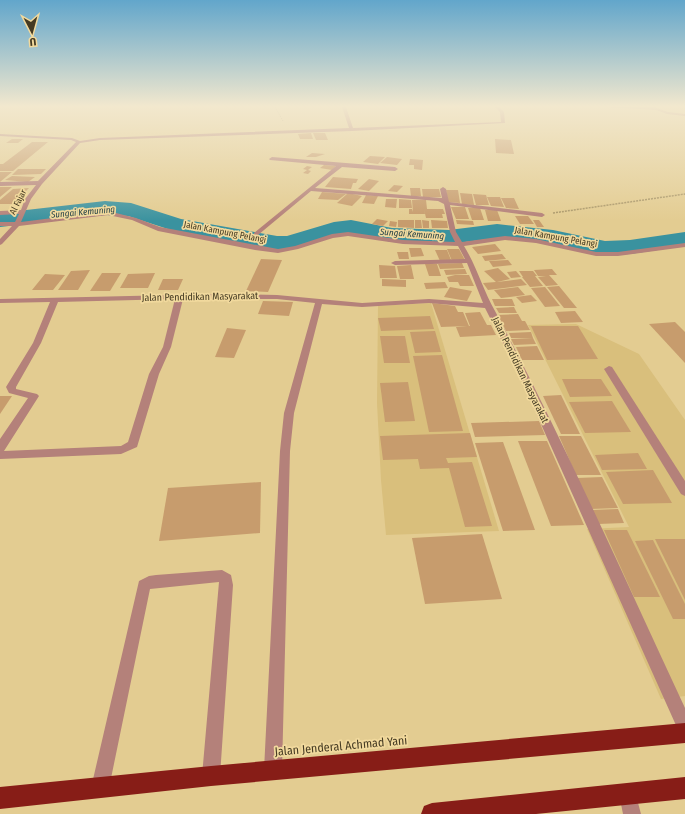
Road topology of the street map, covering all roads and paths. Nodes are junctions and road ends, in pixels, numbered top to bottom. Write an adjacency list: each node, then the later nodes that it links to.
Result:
1 (76, 145): 5 (street, Al Fajar)
2 (272, 159): 3 (street)
3 (341, 165): 4 (street); 7 (street)
4 (395, 169)
5 (40, 183): 6 (street); 11 (street, Al Fajar)
6 (0, 184)
7 (310, 189): 10 (street); 16 (street)
8 (443, 189): 10 (street)
9 (685, 194): 13 (path)
10 (446, 203): 13 (street); 18 (street)
11 (23, 213): 12 (street); 15 (street, Al Fajar)
12 (0, 214)
13 (542, 215)
14 (0, 224): 15 (street, Jalan Kampung Pelangi)
15 (17, 224): 17 (street, Al Fajar); 18 (street, Jalan Kampung Pelangi)
16 (256, 234)
17 (0, 243)
18 (460, 243): 19 (street, Jalan Kampung Pelangi); 20 (street)
19 (685, 245)
20 (470, 261): 21 (street); 26 (street)
21 (395, 264)
22 (180, 297): 23 (street, Jalan Pendidikan Masyarakat); 25 (street, Jalan Pendidikan Masyarakat); 29 (street)
23 (55, 300): 24 (street, Jalan Pendidikan Masyarakat); 28 (street)
24 (0, 301)
25 (319, 301): 26 (street, Jalan Pendidikan Masyarakat); 33 (street)
26 (488, 306): 31 (street, Jalan Pendidikan Masyarakat)
27 (609, 369): 30 (street)
28 (0, 448)
29 (0, 455)
30 (685, 491)
31 (685, 726)
32 (685, 733): 33 (highway, Jalan Jenderal Achmad Yani)
33 (273, 770): 34 (highway, Jalan Jenderal Achmad Yani)
34 (211, 776): 35 (highway, Jalan Jenderal Achmad Yani); 35 (street)
35 (100, 788): 37 (highway, Jalan Jenderal Achmad Yani)
36 (685, 788): 38 (highway)
37 (0, 798)
38 (630, 804): 39 (highway)
39 (500, 810): 40 (highway)
40 (432, 814)

